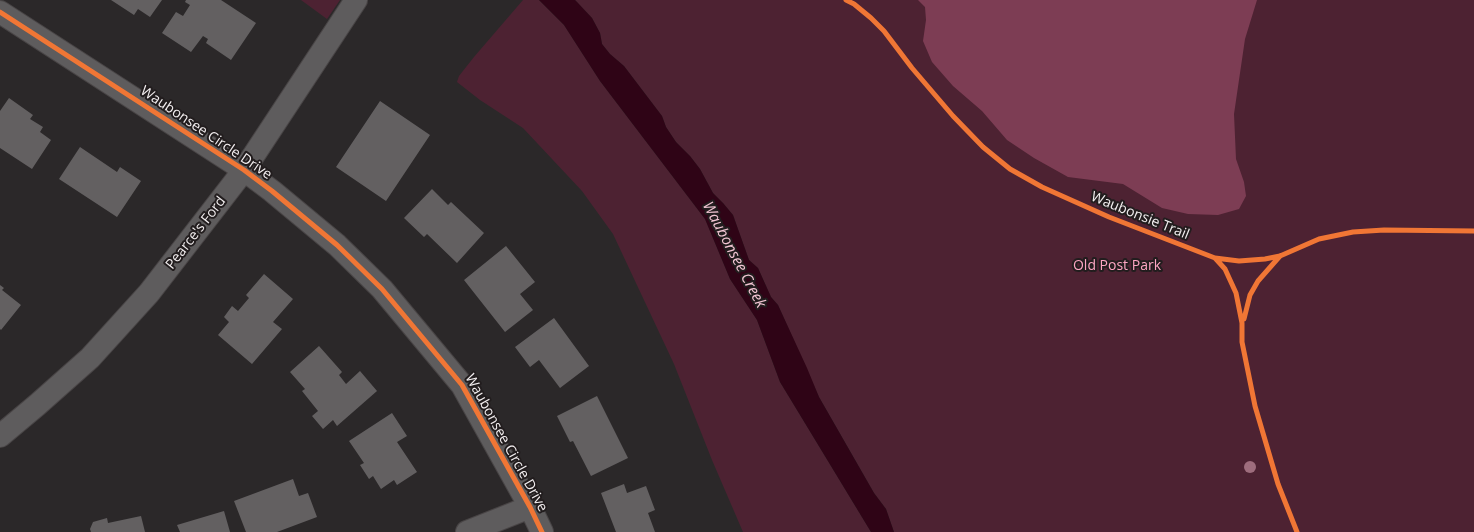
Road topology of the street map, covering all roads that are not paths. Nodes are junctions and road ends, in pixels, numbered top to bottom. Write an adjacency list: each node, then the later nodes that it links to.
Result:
1 (356, 0): 3 (street, Pearce's Ford)
2 (0, 12): 3 (street, Waubonsee Circle Drive)
3 (244, 170): 4 (street, Pearce's Ford); 5 (street, Waubonsee Circle Drive)
4 (0, 436)
5 (530, 507): 6 (street); 7 (street, Waubonsee Circle Drive)
6 (467, 532)
7 (542, 532)

